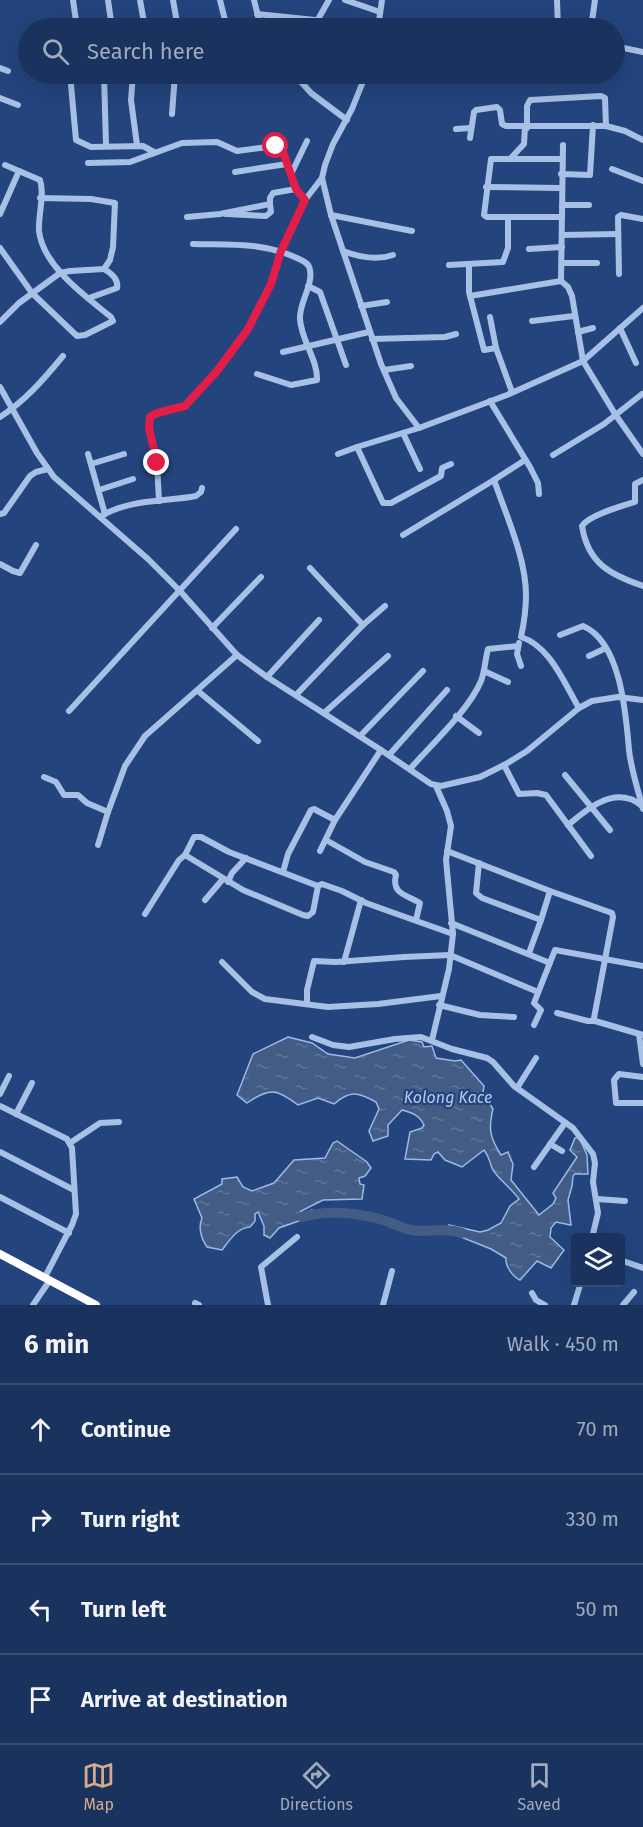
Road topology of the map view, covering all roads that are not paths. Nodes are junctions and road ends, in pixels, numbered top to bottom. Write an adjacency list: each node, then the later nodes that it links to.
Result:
1 (74, 0): 14 (street)
2 (108, 0): 15 (street)
3 (140, 0): 16 (street)
4 (174, 0): 17 (street)
5 (220, 0): 18 (street)
6 (254, 0): 13 (street)
7 (329, 0): 21 (street)
8 (345, 0): 12 (street)
9 (382, 0): 12 (street)
10 (557, 0): 23 (street)
11 (595, 0): 24 (street)
12 (380, 12): 22 (street)
13 (257, 14): 19 (street); 20 (street)
14 (76, 18)
15 (111, 18)
16 (143, 18)
17 (177, 18)
18 (224, 18)
19 (258, 18)
20 (291, 18)
21 (319, 18)
22 (379, 18)
23 (558, 18)
24 (592, 18)
25 (625, 48): 26 (street)
26 (643, 52)
27 (0, 68): 28 (street)
28 (8, 71)
29 (71, 84): 49 (street)
30 (104, 84): 49 (street)
31 (132, 84): 48 (street)
32 (174, 84): 37 (street)
33 (303, 84): 38 (street)
34 (362, 84): 38 (street)
35 (0, 98): 36 (street)
36 (18, 105)
37 (172, 114)
38 (347, 120): 63 (street)
39 (593, 125): 40 (street); 42 (street); 62 (street)
40 (606, 126): 42 (street); 45 (street)
41 (471, 128): 42 (street); 43 (street); 44 (street)
42 (526, 128): 47 (street)
43 (456, 129)
44 (470, 138)
45 (643, 140)
46 (307, 141): 61 (street)
47 (524, 144): 52 (street); 53 (street)
48 (137, 145): 49 (street); 51 (street)
49 (106, 146)
50 (563, 146): 54 (street)
51 (154, 152): 55 (street); 56 (street)
52 (510, 159): 53 (street); 65 (street)
53 (528, 159): 54 (street)
54 (562, 159): 62 (street)
55 (88, 163)
56 (287, 164): 60 (street); 61 (street)
57 (5, 165): 59 (street)
58 (612, 169): 64 (street)
59 (19, 171): 68 (street); 73 (street)
60 (235, 172)
61 (291, 174): 66 (street)
62 (561, 174): 67 (street)
63 (322, 178): 69 (street); 75 (street)
64 (643, 181)
65 (486, 187): 67 (street); 78 (street)
66 (296, 189): 69 (street); 70 (street)
67 (561, 189): 71 (street)
68 (40, 198): 94 (street); 95 (street)
69 (305, 200): 88 (street)
70 (270, 204): 74 (street); 74 (street)
71 (562, 205): 72 (street); 77 (street)
72 (589, 205)
73 (0, 214)
74 (220, 214): 76 (street)
75 (331, 215): 80 (street); 87 (street)
76 (187, 217)
77 (562, 217): 78 (street); 82 (street)
78 (508, 218): 93 (street)
79 (643, 219): 81 (street)
80 (412, 231)
81 (618, 234): 82 (street); 96 (street)
82 (562, 235): 84 (street)
83 (193, 244): 88 (street)
84 (562, 247): 86 (street); 90 (street)
85 (0, 248): 99 (street)
86 (529, 249)
87 (343, 250): 89 (street); 103 (street)
88 (281, 251): 98 (street); 152 (street)
89 (393, 255)
90 (562, 262): 91 (street); 97 (street)
91 (597, 263)
92 (449, 264): 93 (street)
93 (469, 264): 100 (street)
94 (104, 269): 95 (street); 101 (street)
95 (60, 273): 99 (street); 101 (street)
96 (619, 274)
97 (561, 281): 100 (street); 105 (street)
98 (308, 286): 114 (street); 116 (street)
99 (32, 293): 101 (street); 108 (street)
100 (470, 296): 117 (street)
101 (89, 298)
102 (387, 302): 103 (street)
103 (361, 306): 111 (street)
104 (643, 308): 110 (street)
105 (574, 316): 107 (street); 112 (street)
106 (490, 317): 117 (street)
107 (532, 321)
108 (0, 322)
109 (593, 328): 112 (street)
110 (620, 328): 120 (street); 121 (street)
111 (369, 332): 114 (street); 115 (street)
112 (578, 332): 120 (street)
113 (456, 334): 115 (street)
114 (335, 339): 116 (street); 122 (street)
115 (372, 339): 124 (street)
116 (306, 345): 118 (street); 125 (street)
117 (496, 348): 127 (street)
118 (283, 352)
119 (63, 356): 130 (street)
120 (583, 361): 127 (street); 131 (street)
121 (636, 363)
122 (346, 365)
123 (411, 366): 124 (street)
124 (384, 370): 133 (street)
125 (257, 374)
126 (0, 387): 130 (street)
127 (512, 392): 129 (street)
128 (642, 394): 131 (street)
129 (490, 401): 133 (street); 141 (street)
130 (12, 409): 132 (street); 144 (street)
131 (615, 414): 136 (street); 140 (street)
132 (0, 417)
133 (419, 428): 134 (street)
134 (403, 433): 135 (street); 145 (street)
135 (357, 447): 139 (street); 143 (street)
136 (642, 449)
137 (88, 454): 142 (street)
138 (123, 454): 142 (street)
139 (338, 454)
140 (553, 455)
141 (525, 460): 147 (street); 151 (street)
142 (91, 464): 150 (street)
143 (452, 464)
144 (48, 469): 153 (street); 154 (street)
145 (420, 469)
146 (133, 479): 150 (street)
147 (494, 480): 156 (street); 168 (street)
148 (643, 480): 161 (street)
149 (202, 488): 152 (street)
150 (99, 490): 154 (street)
151 (538, 494)
152 (159, 501): 154 (street)
153 (0, 514)
154 (103, 516): 162 (street)
155 (236, 529): 162 (street)
156 (403, 535)
157 (36, 546): 158 (street)
158 (0, 564)
159 (310, 568): 165 (street)
160 (261, 577): 166 (street)
161 (643, 586)
162 (180, 591): 166 (street); 185 (street)
163 (385, 606): 165 (street)
164 (319, 620): 177 (street)
165 (363, 625): 181 (street)
166 (212, 628): 171 (street)
167 (560, 635): 170 (street)
168 (521, 637): 169 (street); 184 (street)
169 (518, 646): 174 (street); 176 (street)
170 (606, 648): 173 (street); 182 (street)
171 (237, 655): 177 (street); 180 (street)
172 (388, 656): 186 (street)
173 (589, 656)
174 (520, 666)
175 (423, 671): 189 (street)
176 (484, 671): 178 (street); 187 (street)
177 (267, 677): 181 (street)
178 (508, 682)
179 (447, 690): 192 (street)
180 (198, 691): 190 (street); 200 (street)
181 (296, 695): 186 (street)
182 (622, 697): 183 (street); 184 (street); 199 (street)
183 (643, 700)
184 (579, 708): 193 (street)
185 (69, 711)
186 (324, 713): 189 (street)
187 (456, 716): 188 (street); 194 (street)
188 (479, 733)
189 (360, 736): 191 (street)
190 (258, 741)
191 (381, 750): 192 (street); 201 (street)
192 (389, 755): 194 (street)
193 (504, 765): 197 (street); 202 (street)
194 (410, 769): 197 (street)
195 (565, 775): 198 (street)
196 (44, 777): 200 (street)
197 (436, 786): 207 (street)
198 (591, 807): 199 (street); 202 (street); 203 (street)
199 (643, 807)
200 (108, 812): 205 (street)
201 (335, 820): 204 (street); 212 (street)
202 (568, 825): 209 (street)
203 (610, 830)
204 (326, 840): 206 (street); 219 (street)
205 (98, 845)
206 (320, 851)
207 (447, 851): 211 (street); 221 (street)
208 (185, 855): 210 (street); 213 (street); 218 (street)
209 (591, 855)
210 (246, 858): 212 (street); 213 (street)
211 (479, 863): 215 (street); 220 (street)
212 (283, 872): 214 (street)
213 (225, 880): 214 (street); 216 (street)
214 (318, 886): 217 (street)
215 (550, 891): 220 (street); 225 (street)
216 (205, 900)
217 (361, 900): 219 (street); 226 (street)
218 (145, 914)
219 (416, 920): 222 (street)
220 (541, 920): 223 (street)
221 (452, 923): 222 (street); 223 (street)
222 (453, 934): 224 (street)
223 (529, 953): 228 (street)
224 (450, 955): 226 (street); 230 (street); 231 (street)
225 (605, 958): 228 (street); 229 (street); 236 (street)
226 (344, 962): 232 (street)
227 (222, 963): 232 (street)
228 (550, 963): 230 (street)
229 (643, 966)
230 (538, 992): 237 (street)
231 (441, 996): 232 (street); 233 (street)
232 (307, 1004)
233 (439, 1005): 235 (street); 240 (street)
234 (556, 1013): 236 (street)
235 (514, 1017)
236 (595, 1021): 238 (street)
237 (534, 1025)
238 (641, 1034): 242 (street)
239 (312, 1037): 240 (street)
240 (432, 1040): 246 (street)
241 (536, 1058): 246 (street)
242 (643, 1064)
243 (9, 1076): 247 (street)
244 (643, 1077): 248 (street)
245 (32, 1083): 250 (street)
246 (517, 1088): 252 (street)
247 (0, 1094)
248 (643, 1103)
249 (0, 1106): 250 (street)
250 (16, 1114): 253 (street)
251 (119, 1122): 253 (street)
252 (565, 1123): 254 (street); 260 (street)
253 (70, 1143): 258 (street)
254 (550, 1144): 255 (street); 257 (street)
255 (562, 1151)
256 (0, 1152): 258 (street)
257 (534, 1167)
258 (74, 1190): 262 (street)
259 (0, 1197): 262 (street)
260 (597, 1200): 261 (street); 263 (street)
261 (625, 1201)
262 (69, 1233): 269 (street)
263 (593, 1233)
264 (297, 1237): 275 (street)
265 (0, 1254): 269 (highway)
266 (625, 1261): 267 (street)
267 (643, 1268)
268 (392, 1271): 276 (street)
269 (48, 1278): 273 (street); 274 (highway)
270 (579, 1287): 278 (street)
271 (634, 1292): 279 (street)
272 (532, 1293): 277 (street)
273 (33, 1305)
274 (96, 1305)
275 (267, 1305)
276 (383, 1305)
277 (545, 1305)
278 (574, 1305)
279 (623, 1305)

